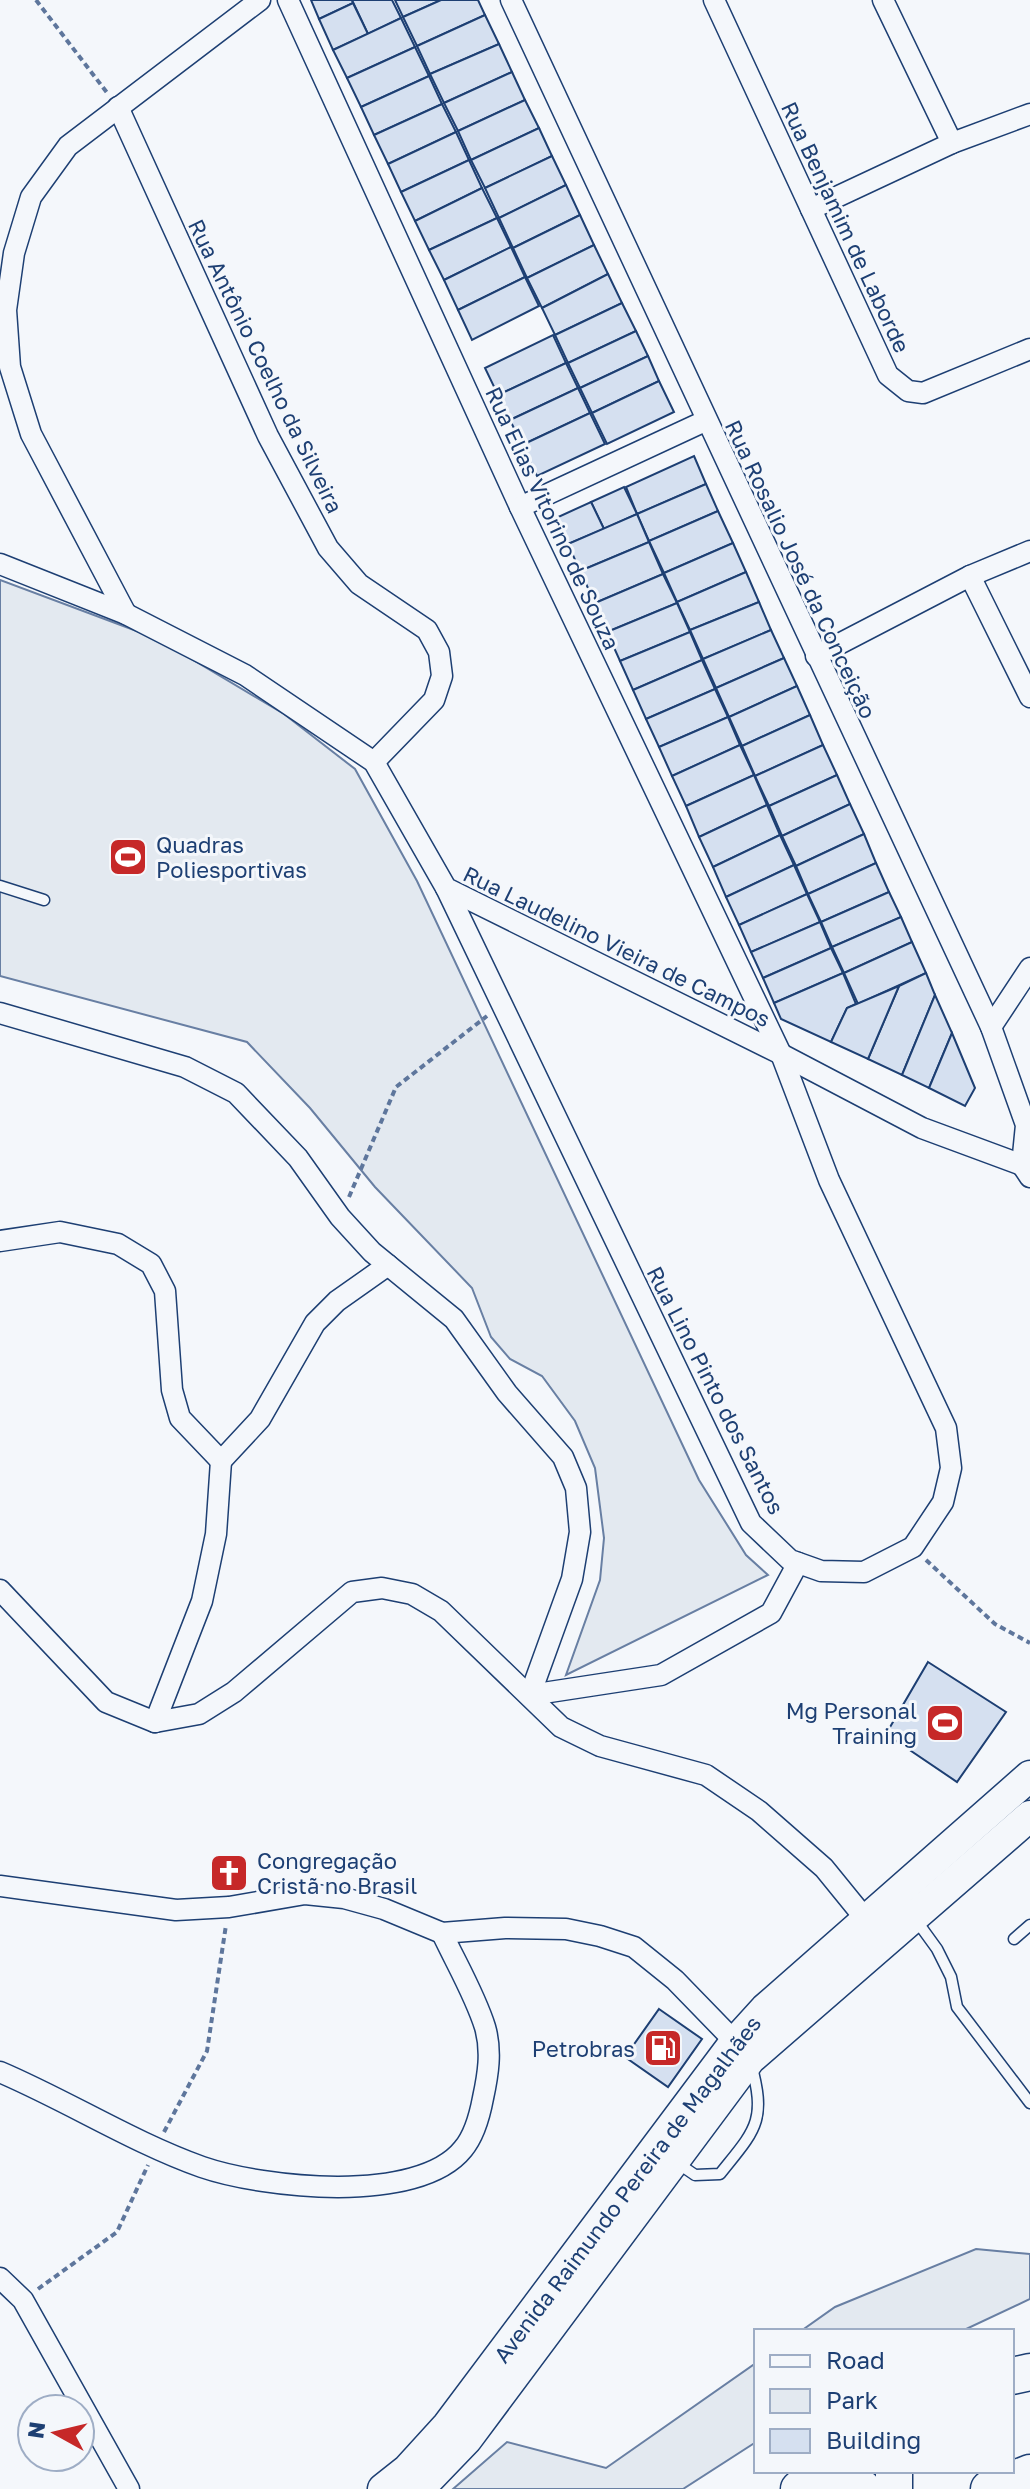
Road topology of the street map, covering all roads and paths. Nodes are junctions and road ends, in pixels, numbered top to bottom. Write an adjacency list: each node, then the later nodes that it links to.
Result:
1 (36, 0): 7 (path)
2 (260, 0): 7 (street)
3 (288, 0): 13 (street, Rua Elias Vitorino de Souza)
4 (511, 0): 12 (street, Rua Rosalio José da Conceição)
5 (714, 0): 10 (street, Rua Benjamim de Laborde)
6 (883, 0): 9 (street)
7 (118, 107): 17 (street); 20 (street, Rua Antônio Coelho da Silveira)
8 (1030, 114): 9 (street)
9 (952, 143): 10 (street)
10 (811, 209): 11 (street, Rua Benjamim de Laborde)
11 (1030, 349)
12 (705, 421): 13 (street); 18 (street, Rua Rosalio José da Conceição)
13 (520, 507): 28 (street, Rua Elias Vitorino de Souza)
14 (1030, 551): 16 (street)
15 (0, 564): 17 (street, Rua Laudelino Vieira de Campos)
16 (970, 576): 18 (street); 19 (street)
17 (126, 614): 20 (street, Rua Laudelino Vieira de Campos)
18 (816, 656): 27 (street, Rua Rosalio José da Conceição)
19 (1030, 697)
20 (374, 762): 22 (street, Rua Laudelino Vieira de Campos)
21 (0, 886): 23 (lane)
22 (446, 888): 25 (street, Rua Lino Pinto dos Santos); 28 (street, Rua Laudelino Vieira de Campos)
23 (44, 900)
24 (1030, 968): 27 (street)
25 (501, 1004): 30 (path); 35 (street, Rua Lino Pinto dos Santos)
26 (0, 1013): 30 (street)
27 (991, 1027): 29 (street, Rua Rosalio José da Conceição)
28 (781, 1054): 29 (street, Rua Laudelino Vieira de Campos); 34 (street, Rua Lino Pinto dos Santos)
29 (1027, 1171)
30 (340, 1217): 32 (street)
31 (0, 1241): 33 (street)
32 (388, 1265): 33 (street); 38 (street)
33 (221, 1461): 39 (street)
34 (913, 1547): 35 (street, Rua Lino Pinto dos Santos); 37 (path)
35 (798, 1563): 38 (street)
36 (0, 1590): 39 (street)
37 (1030, 1643)
38 (530, 1695): 39 (street); 45 (street)
39 (155, 1722)
40 (1030, 1776): 45 (main road, Avenida Raimundo Pereira de Magalhães)
41 (1030, 1816): 44 (main road, Avenida Raimundo Pereira de Magalhães)
42 (0, 1886): 43 (street)
43 (229, 1907): 47 (street); 53 (path)
44 (914, 1917): 49 (main road, Avenida Raimundo Pereira de Magalhães); 52 (lane)
45 (865, 1919): 49 (street); 50 (main road, Avenida Raimundo Pereira de Magalhães)
46 (1030, 1925): 48 (lane)
47 (442, 1933): 50 (street); 53 (street)
48 (1014, 1939)
49 (886, 1942): 50 (main road, Avenida Raimundo Pereira de Magalhães)
50 (743, 2050): 54 (main road, Avenida Raimundo Pereira de Magalhães); 54 (lane)
51 (0, 2072): 53 (street)
52 (1030, 2103)
53 (156, 2148): 56 (path)
54 (665, 2153): 59 (main road, Avenida Raimundo Pereira de Magalhães); 60 (main road, Avenida Raimundo Pereira de Magalhães)
55 (0, 2278): 56 (street)
56 (23, 2300): 58 (street)
57 (1030, 2473): 63 (highway)
58 (129, 2489)
59 (383, 2489)
60 (419, 2489)
61 (799, 2489): 62 (highway)
62 (863, 2489)
63 (989, 2489)

